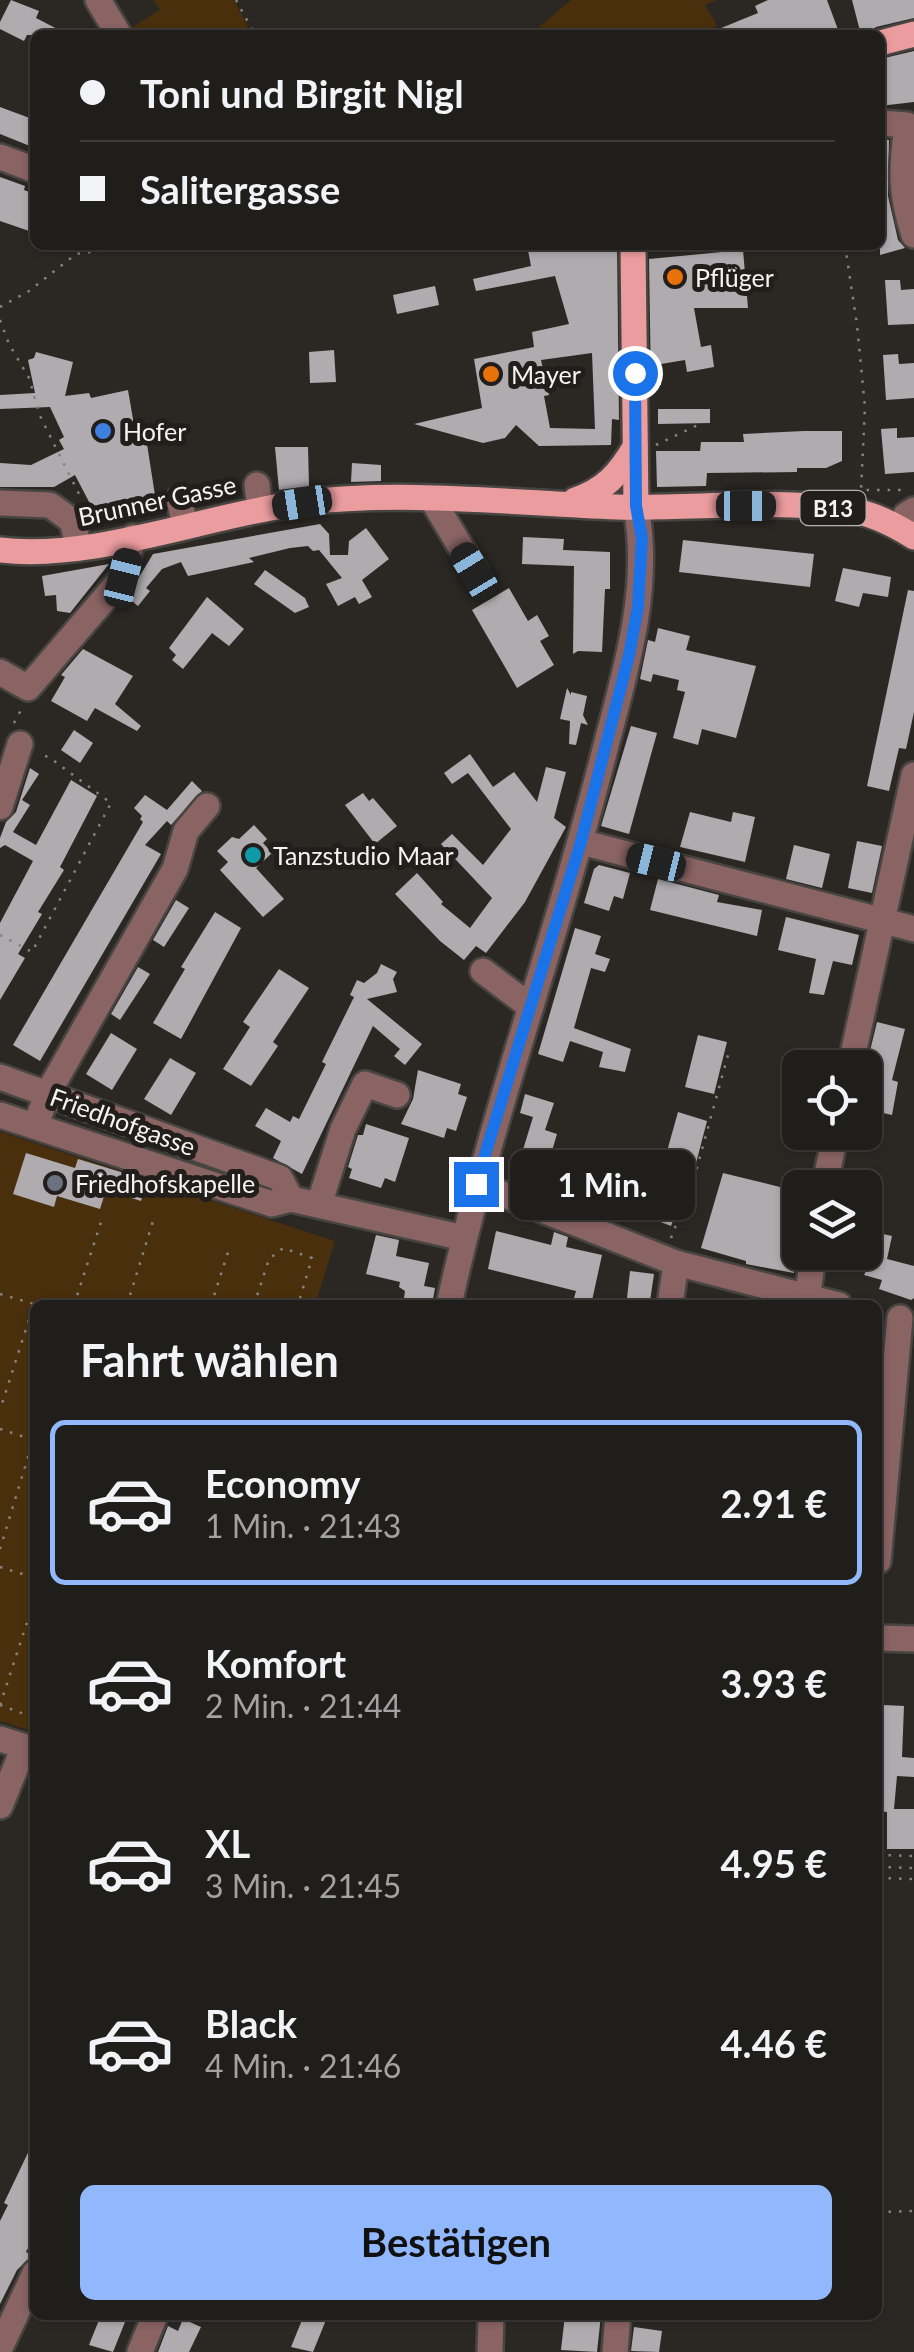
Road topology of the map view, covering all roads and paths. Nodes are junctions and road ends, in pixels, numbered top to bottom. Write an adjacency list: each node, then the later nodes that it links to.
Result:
1 (98, 0): 3 (street)
2 (236, 0): 4 (path)
3 (116, 30)
4 (252, 30)
5 (914, 34): 6 (main road)
6 (885, 42)
7 (885, 123): 10 (street)
8 (0, 157): 9 (street)
9 (30, 168)
10 (914, 235)
11 (106, 250): 14 (path)
12 (634, 250): 17 (main road)
13 (845, 250): 18 (path)
14 (0, 307)
15 (0, 320): 24 (path)
16 (702, 423): 17 (path)
17 (635, 447): 22 (main road, Brunner Gasse); 23 (main road)
18 (914, 490)
19 (179, 499): 26 (street)
20 (432, 499): 22 (main road, Brunner Gasse / B13); 26 (main road, Brunner Gasse / B13); 30 (street)
21 (0, 503): 28 (street)
22 (565, 504): 23 (main road, Brunner Gasse / B13)
23 (636, 506): 25 (main road, B13); 37 (street)
24 (88, 511)
25 (909, 525)
26 (185, 526): 27 (main road, Brunner Gasse / B13)
27 (133, 537): 28 (main road, Brunner Gasse / B13); 32 (street)
28 (79, 548): 29 (main road, Brunner Gasse / B13)
29 (0, 550)
30 (474, 571)
31 (0, 672): 32 (street)
32 (28, 688): 33 (path)
33 (20, 744): 35 (street); 40 (path)
34 (914, 775): 38 (street)
35 (0, 806)
36 (207, 806): 46 (street)
37 (581, 842): 38 (street); 42 (street)
38 (882, 920): 39 (street); 43 (street)
39 (914, 928)
40 (0, 934)
41 (482, 971): 42 (street)
42 (531, 1007): 50 (street)
43 (854, 1050)
44 (728, 1054): 57 (path)
45 (0, 1077): 46 (street, Friedhofgasse)
46 (48, 1093): 49 (street); 51 (street, Friedhofgasse)
47 (396, 1094): 52 (street)
48 (0, 1115): 49 (street, Friedhofgasse)
49 (35, 1126): 51 (street, Friedhofgasse)
50 (476, 1184): 55 (street); 57 (street)
51 (291, 1198): 52 (street, Friedhofgasse)
52 (320, 1205): 55 (street, Friedhofgasse)
53 (103, 1216): 61 (path)
54 (153, 1221): 62 (path)
55 (464, 1238): 66 (street)
56 (230, 1246): 63 (path)
57 (670, 1260): 60 (street); 67 (street)
58 (811, 1270): 60 (street)
59 (0, 1294): 69 (path)
60 (807, 1298): 68 (street)
61 (76, 1300)
62 (129, 1300)
63 (213, 1300)
64 (256, 1300): 65 (path)
65 (299, 1300)
66 (450, 1300)
67 (670, 1300)
68 (816, 1300)
69 (30, 1303)
70 (897, 1318): 76 (street)
71 (30, 1320): 72 (path)
72 (0, 1410)
73 (0, 1429): 74 (path)
74 (30, 1437)
75 (30, 1451): 77 (path)
76 (882, 1510)
77 (0, 1549)
78 (0, 1567): 79 (path)
79 (30, 1576)
80 (30, 1613): 83 (path)
81 (882, 1638): 82 (street)
82 (914, 1639)
83 (0, 1705): 84 (path)
84 (30, 1716)
85 (20, 1745): 86 (street)
86 (1, 1801)
87 (882, 1855): 88 (path)
88 (914, 1856)
89 (882, 1868): 90 (path)
90 (914, 1868)
91 (882, 1878): 92 (path)
92 (914, 1878)
93 (882, 2212): 94 (path)
94 (914, 2212)
95 (30, 2285): 99 (street)
96 (154, 2320): 100 (street)
97 (492, 2320): 101 (street)
98 (617, 2320): 102 (street)
99 (0, 2348)
100 (140, 2352)
101 (490, 2352)
102 (614, 2352)

